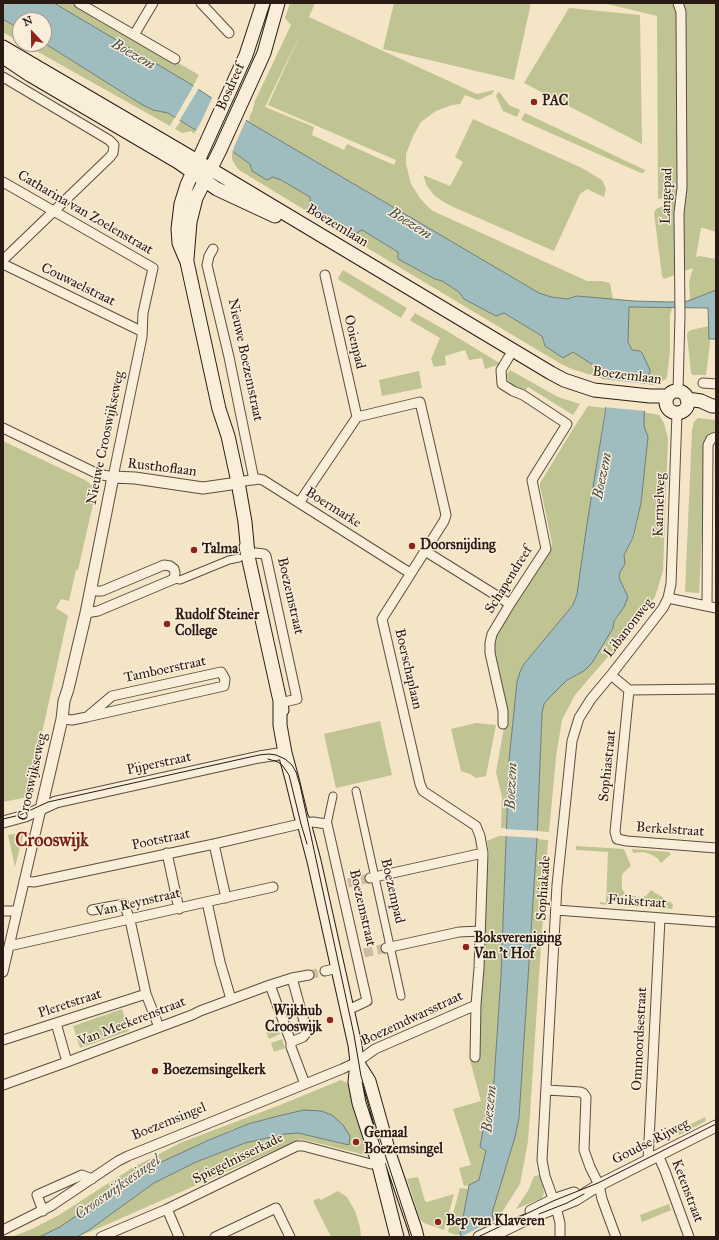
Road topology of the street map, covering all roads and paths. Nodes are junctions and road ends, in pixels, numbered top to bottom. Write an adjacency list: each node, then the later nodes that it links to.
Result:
1 (79, 3): 8 (street)
2 (152, 3): 8 (street)
3 (201, 3): 7 (street)
4 (263, 3): 13 (main road, Bosdreef)
5 (278, 3): 14 (main road, Bosdreef)
6 (678, 3): 29 (street, Langepad)
7 (229, 32)
8 (134, 35): 11 (street)
9 (3, 47): 13 (main road, Boezemlaan)
10 (3, 57): 13 (main road, Boezemlaan)
11 (176, 59)
12 (3, 77): 17 (street)
13 (195, 167): 14 (main road, Boezemlaan); 15 (main road, Boezemlaan); 20 (main road)
14 (210, 168): 15 (main road, Bosdreef); 28 (main road, Boezemlaan)
15 (204, 181): 20 (main road); 25 (main road, Boezemlaan)
16 (3, 182): 17 (street, Catharina van Zoelenstraat)
17 (54, 211): 19 (street); 22 (street, Catharina van Zoelenstraat)
18 (213, 249): 35 (street, Nieuwe Boezemstraat)
19 (3, 260)
20 (187, 262): 36 (main road)
21 (3, 264): 24 (street, Couwaelstraat)
22 (153, 268): 24 (street, Nieuwe Crooswijkseweg)
23 (324, 274): 31 (street, Ooienpad)
24 (141, 331): 34 (street, Nieuwe Crooswijkseweg)
25 (510, 355): 28 (main road, Boezemlaan); 44 (street, Schapendreef)
26 (703, 383): 27 (street)
27 (716, 384)
28 (602, 394): 29 (main road, Boezemlaan)
29 (677, 402): 30 (main road, Boezemlaan); 43 (street, Karmelweg)
30 (714, 406)
31 (357, 417): 37 (street); 38 (street, Boerschaplaan)
32 (3, 428): 34 (street, Rusthoflaan)
33 (716, 437): 45 (street)
34 (113, 477): 36 (street, Rusthoflaan); 42 (street, Nieuwe Crooswijkseweg)
35 (254, 480): 36 (street, Boermarke); 37 (street, Boermarke)
36 (234, 483): 39 (main road)
37 (299, 503): 40 (street, Boermarke)
38 (426, 551): 40 (street, Boerschaplaan); 44 (street)
39 (244, 556): 41 (street); 54 (main road)
40 (410, 573): 65 (street, Boerschaplaan)
41 (174, 578): 42 (street); 47 (street)
42 (90, 591): 47 (street, Nieuwe Crooswijkseweg)
43 (668, 598): 45 (street, Libanonweg); 48 (street, Libanonweg)
44 (510, 604): 53 (street, Schapendreef)
45 (706, 606): 46 (street, Libanonweg)
46 (716, 608)
47 (86, 613): 52 (street, Crooswijkseweg)
48 (611, 675): 50 (street); 73 (street, Sophiakade)
49 (716, 689): 50 (street)
50 (629, 690): 61 (street, Sophiastraat)
51 (87, 717): 51 (street, Tamboerstraat); 52 (street, Tamboerstraat)
52 (62, 718): 57 (street, Crooswijkseweg)
53 (503, 724)
54 (289, 752): 57 (street, Pijperstraat); 59 (main road)
55 (356, 791): 66 (street, Boezempad)
56 (332, 796): 60 (street)
57 (41, 809): 58 (street, Pijperstraat); 67 (street, Crooswijkseweg)
58 (3, 822)
59 (304, 823): 60 (street); 62 (street, Pootstraat); 90 (main road)
60 (327, 824): 90 (street, Boezemstraat)
61 (622, 840): 63 (street, Berkelstraat)
62 (214, 844): 64 (street, Pootstraat); 69 (street)
63 (716, 848)
64 (167, 853): 67 (street, Pootstraat); 71 (street)
65 (483, 853): 66 (street); 79 (street)
66 (373, 878): 81 (street, Boezempad)
67 (24, 881): 75 (street, Crooswijkseweg)
68 (273, 887): 69 (street, Van Reynstraat)
69 (226, 898): 70 (street, Van Reynstraat)
70 (207, 902): 71 (street, Van Reynstraat); 88 (street)
71 (178, 909): 77 (street, Van Reynstraat)
72 (92, 910): 77 (street)
73 (556, 910): 76 (street, Fuikstraat); 100 (street, Sophiakade)
74 (3, 911): 75 (street)
75 (17, 911): 80 (street, Crooswijkseweg)
76 (660, 918): 78 (street, Fuikstraat); 104 (street, Ommoordsestraat)
77 (130, 920): 80 (street, Van Reynstraat); 86 (street)
78 (716, 922)
79 (480, 931): 81 (street); 89 (street)
80 (9, 946): 82 (street, Crooswijkseweg)
81 (388, 947): 87 (street, Boezempad)
82 (3, 972)
83 (309, 975): 84 (street, Van Meekerenstraat)
84 (292, 978): 85 (street, Van Meekerenstraat); 94 (street)
85 (270, 985): 88 (street, Van Meekerenstraat); 94 (street)
86 (146, 994): 91 (street, Pleretstraat); 92 (street)
87 (401, 996)
88 (232, 999): 92 (street, Van Meekerenstraat)
89 (476, 1005): 95 (street, Boezemdwarsstraat); 97 (street, Boezemdwarsstraat)
90 (348, 1010): 97 (main road)
91 (56, 1024): 93 (street, Pleretstraat); 96 (street)
92 (159, 1027): 96 (street, Van Meekerenstraat)
93 (3, 1040)
94 (291, 1042): 99 (street)
95 (475, 1057)
96 (67, 1062): 98 (street, Van Meekerenstraat)
97 (357, 1062): 99 (street, Boezemsingel); 103 (main road); 105 (main road)
98 (3, 1084)
99 (305, 1084): 106 (street, Boezemsingel)
100 (547, 1090): 107 (street); 108 (street, Sophiakade)
101 (716, 1126): 102 (street, Goudse Rijweg)
102 (658, 1155): 104 (street, Goudse Rijweg); 122 (street, Ketenstraat)
103 (390, 1156): 105 (street); 113 (main road)
104 (648, 1161): 107 (street, Goudse Rijweg)
105 (378, 1162): 109 (street, Spiegelnisserkade); 114 (main road)
106 (92, 1179): 110 (street, Boezemsingel); 110 (street)
107 (599, 1185): 108 (street, Goudse Rijweg); 121 (street)
108 (554, 1204): 112 (street, Goudse Rijweg); 120 (street, Sophiakade)
109 (166, 1209): 115 (street, Spiegelnisserkade); 116 (street)
110 (42, 1211): 111 (street, Boezemsingel)
111 (3, 1230)
112 (495, 1233): 119 (street, Goudse Rijweg)
113 (418, 1234)
114 (397, 1236)
115 (102, 1237)
116 (179, 1237)
117 (215, 1237): 118 (street)
118 (290, 1237)
119 (479, 1237)
120 (560, 1237)
121 (616, 1237)
122 (690, 1237)

